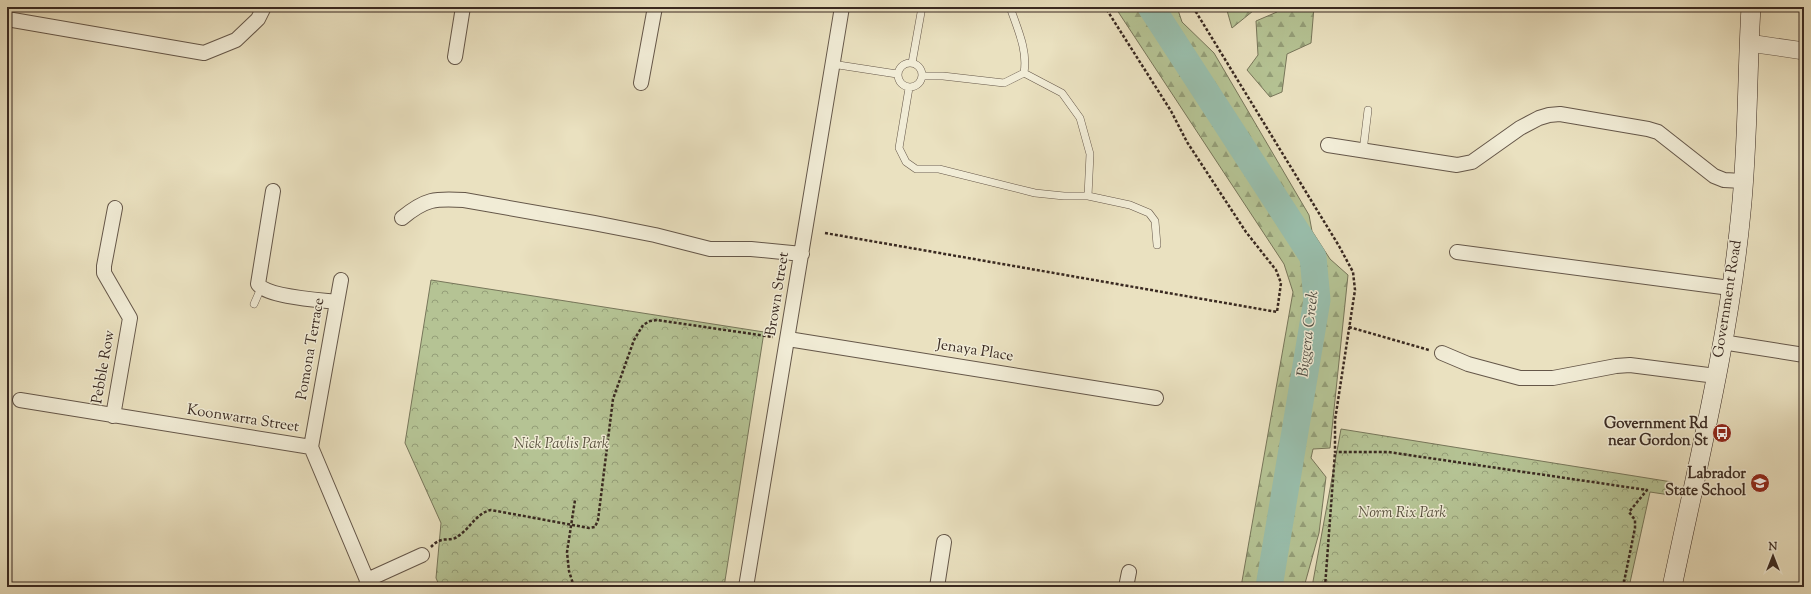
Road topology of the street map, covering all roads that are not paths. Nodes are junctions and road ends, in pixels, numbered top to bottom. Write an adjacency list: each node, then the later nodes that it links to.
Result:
1 (264, 7): 8 (street)
2 (463, 7): 11 (street)
3 (655, 7): 17 (street)
4 (842, 7): 13 (street, Brown Street)
5 (922, 7): 12 (lane)
6 (1010, 7): 14 (lane)
7 (1751, 7): 9 (main road, Government Road)
8 (7, 20)
9 (1749, 43): 10 (street); 22 (main road, Government Road)
10 (1804, 51)
11 (455, 57)
12 (912, 63): 15 (lane); 16 (lane)
13 (832, 64): 15 (lane); 29 (street, Brown Street)
14 (1024, 73): 16 (lane); 24 (lane)
15 (897, 74): 18 (lane)
16 (922, 76): 18 (lane)
17 (641, 83)
18 (909, 88): 24 (lane)
19 (1368, 110): 21 (lane)
20 (1328, 145): 21 (street)
21 (1362, 151): 22 (street)
22 (1743, 181): 32 (main road, Government Road)
23 (273, 191): 31 (street)
24 (1088, 196): 27 (lane)
25 (115, 208): 42 (street, Pebble Row)
26 (402, 218): 29 (street)
27 (1157, 245)
28 (1457, 252): 32 (street)
29 (802, 254): 35 (street, Brown Street)
30 (341, 280): 33 (street, Pomona Terrace)
31 (261, 288): 33 (street); 34 (lane)
32 (1730, 288): 36 (main road, Government Road)
33 (337, 302): 43 (street, Pomona Terrace)
34 (254, 304)
35 (788, 339): 40 (street, Jenaya Place); 48 (street, Brown Street)
36 (1722, 342): 38 (street); 39 (main road, Government Road)
37 (1442, 353): 39 (street)
38 (1804, 355)
39 (1716, 376): 51 (main road, Government Road)
40 (1156, 398)
41 (20, 400): 42 (street, Koonwarra Street)
42 (113, 416): 43 (street, Koonwarra Street)
43 (311, 447): 47 (street, Koonwarra Street)
44 (944, 542): 49 (street)
45 (422, 555): 47 (street)
46 (1129, 572): 50 (street)
47 (366, 584)
48 (746, 587)
49 (937, 587)
50 (1126, 587)
51 (1672, 587)

